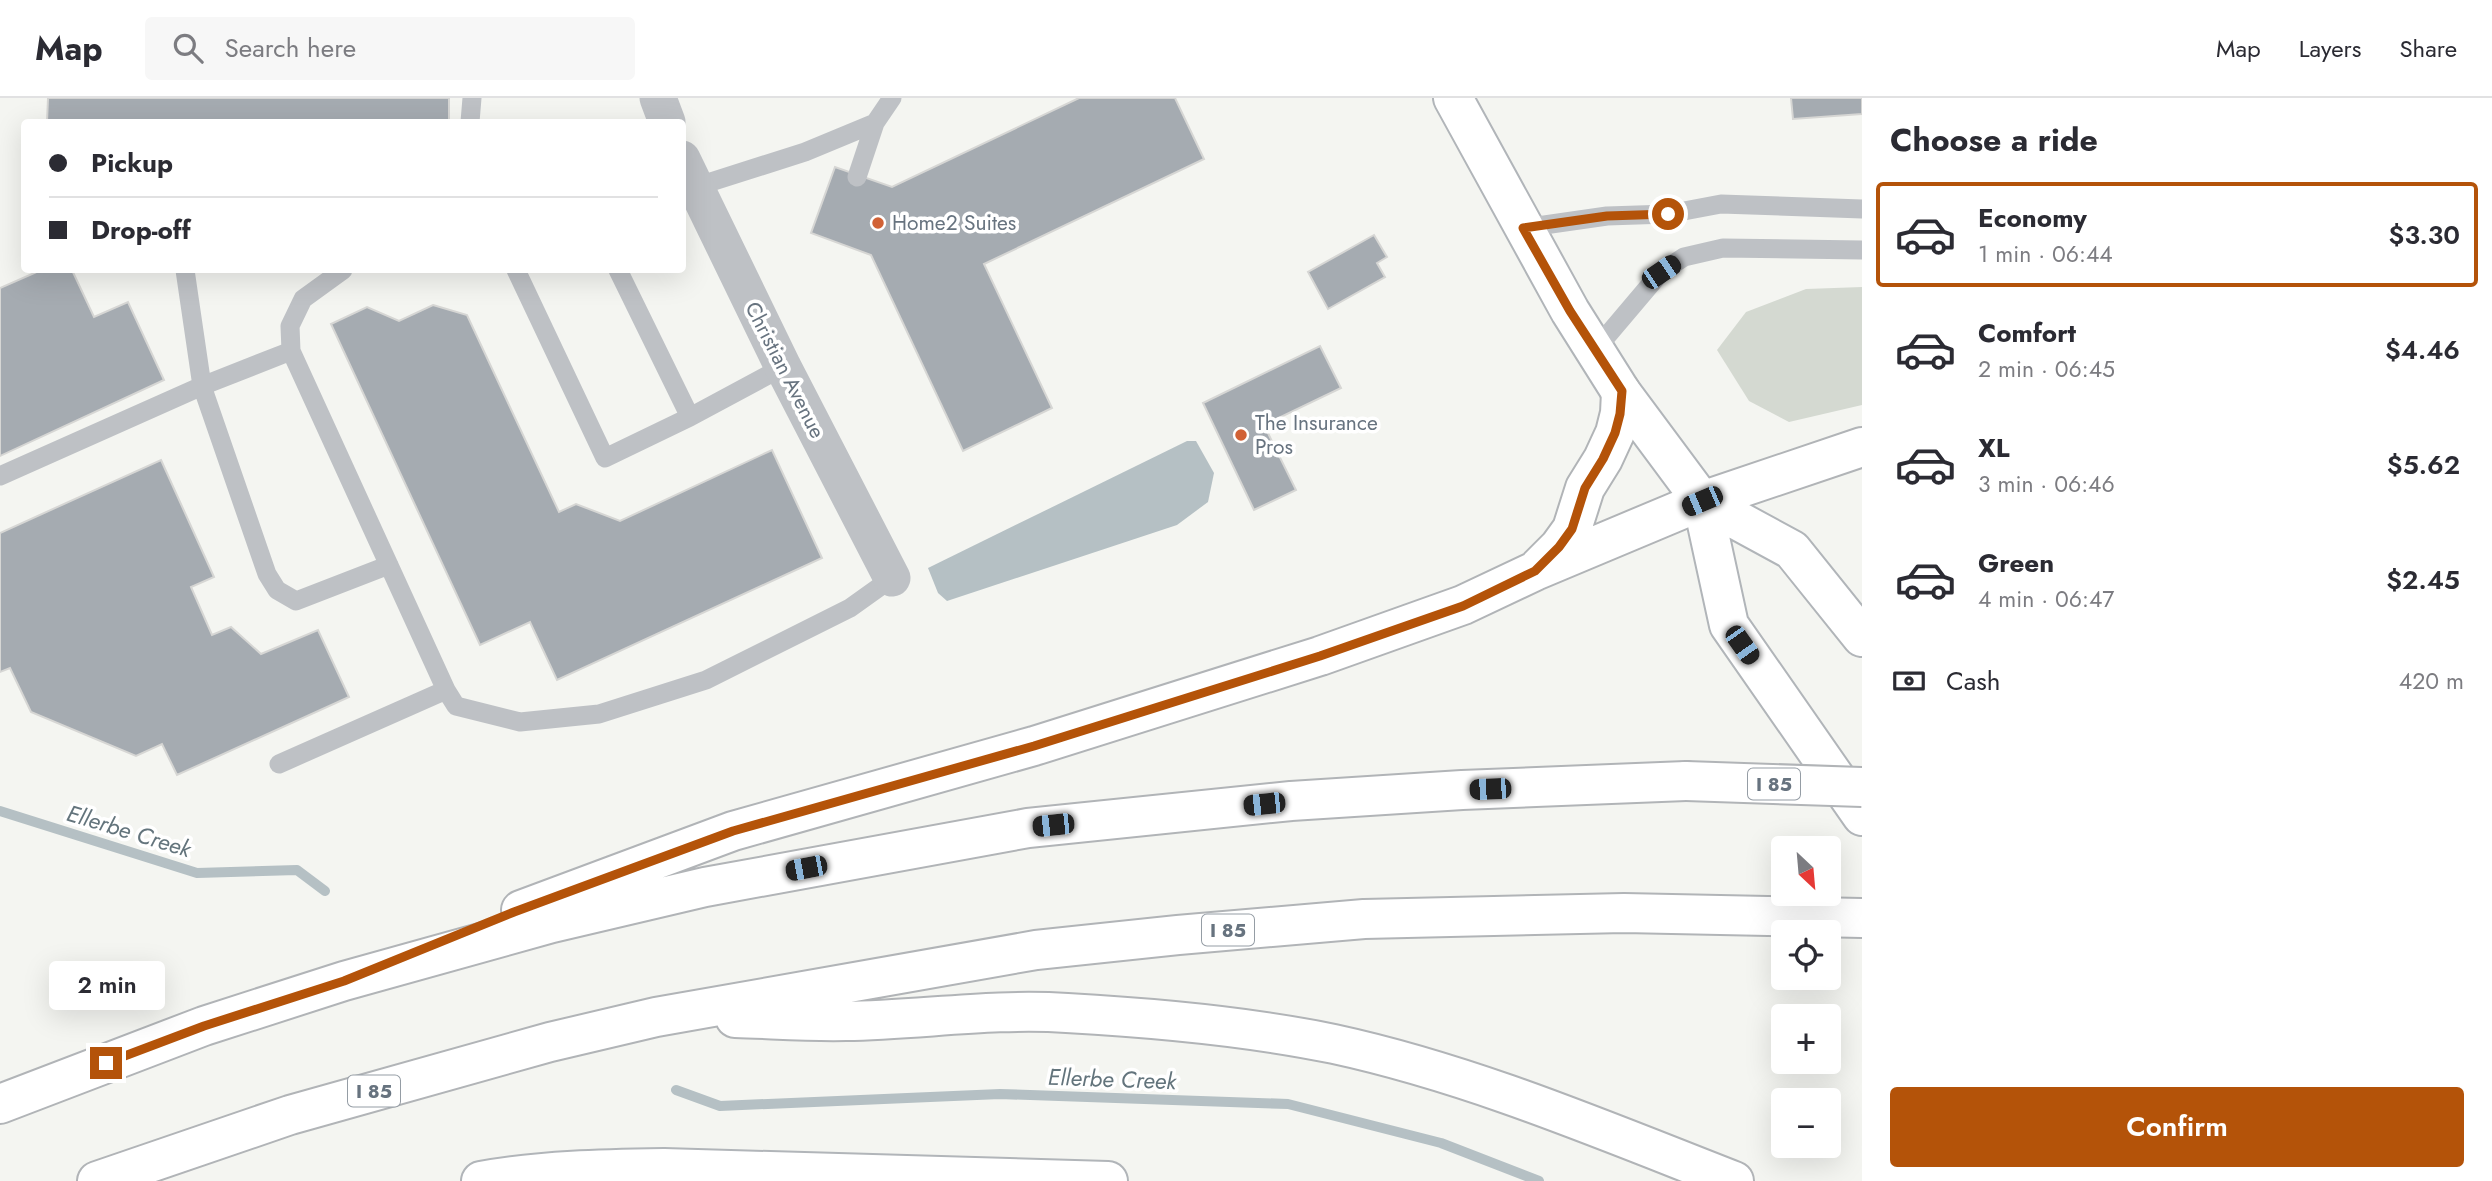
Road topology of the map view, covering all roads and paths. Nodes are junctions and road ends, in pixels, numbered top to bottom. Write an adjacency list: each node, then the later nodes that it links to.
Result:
1 (472, 98): 5 (lane)
2 (658, 98): 6 (street)
3 (892, 98): 7 (lane)
4 (1453, 98): 11 (main road)
5 (470, 119)
6 (666, 119)
7 (875, 123): 8 (lane); 9 (lane)
8 (689, 173): 19 (street, Christian Avenue)
9 (857, 177)
10 (1862, 209): 11 (lane)
11 (1523, 228): 17 (main road)
12 (1862, 250): 17 (lane)
13 (185, 273): 20 (lane)
14 (339, 273): 18 (lane)
15 (517, 273): 22 (lane)
16 (619, 273): 22 (lane)
17 (1595, 350): 21 (main road)
18 (292, 351): 20 (lane); 26 (lane)
19 (783, 367): 22 (lane); 28 (street, Christian Avenue)
20 (202, 386): 24 (lane); 26 (lane)
21 (1622, 391): 25 (main road); 27 (main road)
22 (690, 417)
23 (1862, 447): 25 (main road)
24 (0, 476)
25 (1702, 501): 27 (main road); 29 (main road); 33 (main road)
26 (389, 565): 30 (lane)
27 (1535, 571): 35 (main road)
28 (892, 579): 30 (lane)
29 (1862, 637)
30 (446, 690): 31 (lane)
31 (279, 764)
32 (1862, 787): 35 (main road, I 85, bridge)
33 (1862, 816)
34 (1862, 918): 36 (main road, I 85)
35 (344, 981): 37 (main road, I 85)
36 (656, 1017): 39 (main road, I 85); 42 (main road)
37 (0, 1104)
38 (892, 1178): 40 (main road); 41 (main road)
39 (97, 1181)
40 (481, 1181)
41 (1108, 1181)
42 (1734, 1181)

